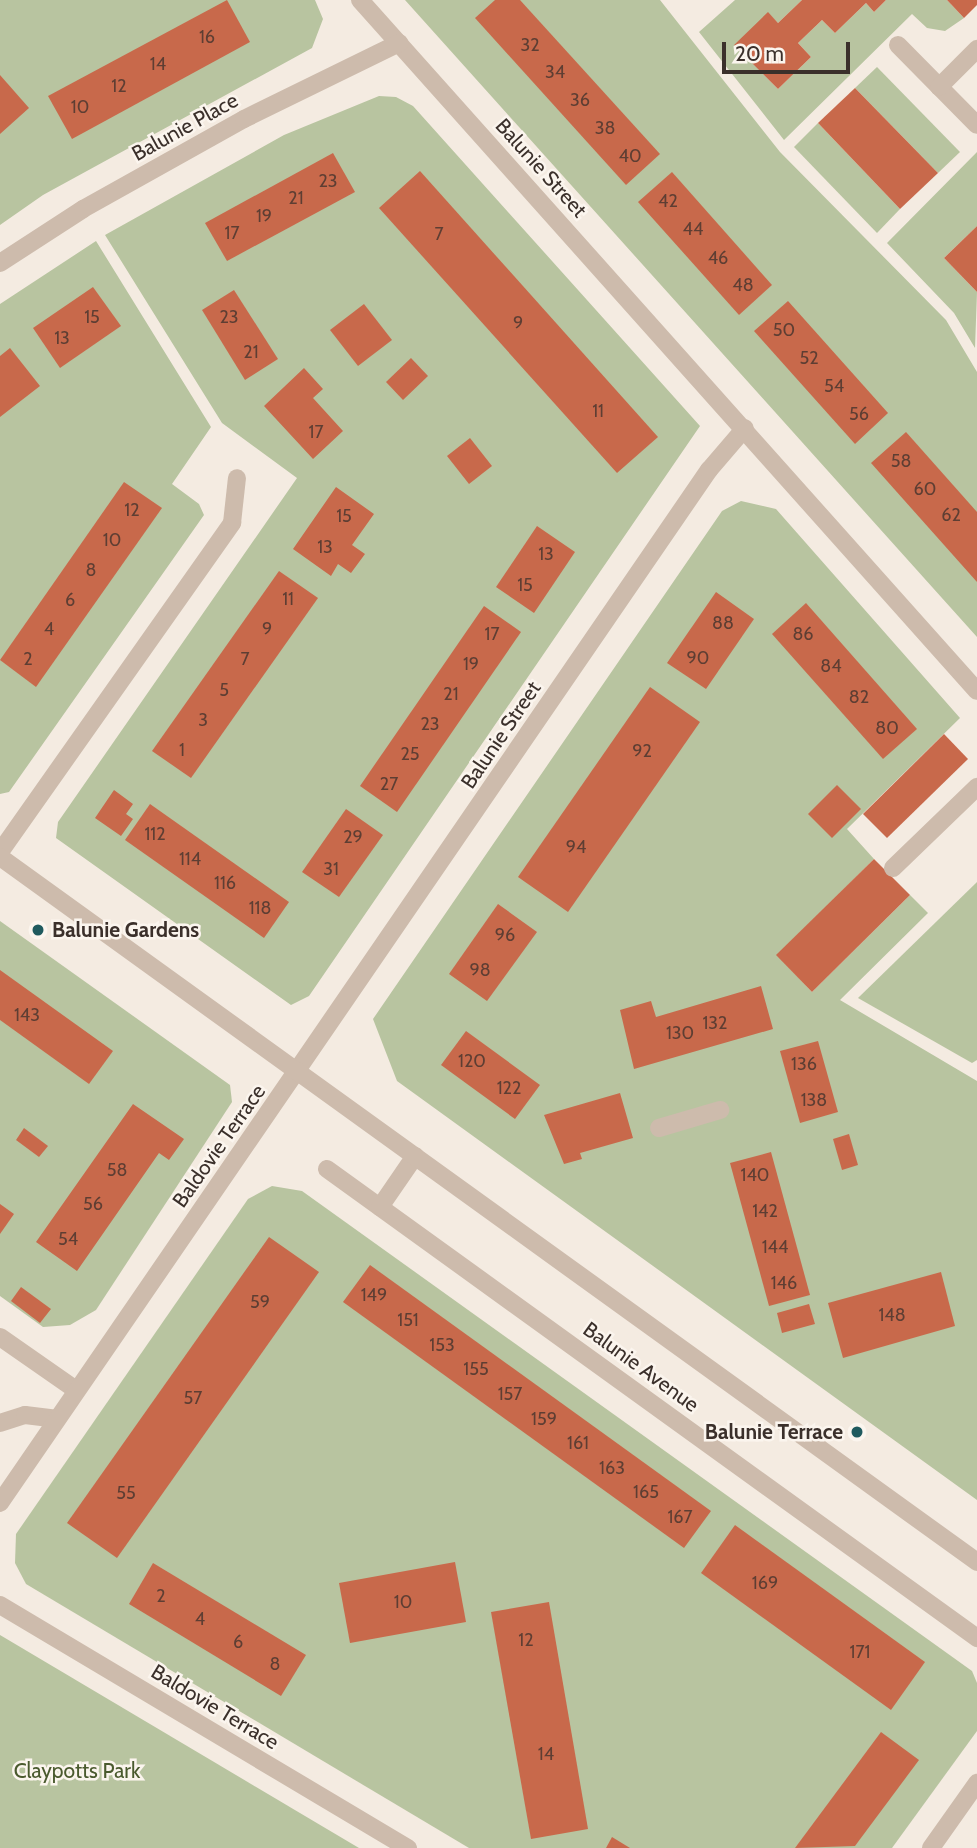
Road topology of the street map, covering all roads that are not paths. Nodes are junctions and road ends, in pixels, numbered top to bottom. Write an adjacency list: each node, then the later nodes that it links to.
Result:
1 (360, 0): 2 (street, Balunie Street)
2 (399, 43): 7 (street, Balunie Place); 8 (street, Balunie Street)
3 (898, 45): 5 (street)
4 (977, 49): 5 (street)
5 (939, 87): 6 (street)
6 (977, 125)
7 (0, 263)
8 (745, 428): 10 (street, Balunie Street); 14 (street, Balunie Street)
9 (237, 478): 12 (street)
10 (977, 691)
11 (977, 787): 13 (street)
12 (0, 855): 14 (street, Balunie Avenue)
13 (893, 868)
14 (299, 1071): 17 (street, Balunie Avenue); 21 (street, Baldovie Terrace)
15 (720, 1110): 16 (street)
16 (659, 1128)
17 (415, 1156): 19 (street); 25 (street, Balunie Avenue)
18 (327, 1169): 19 (street, Balunie Avenue)
19 (380, 1207): 27 (street, Balunie Avenue)
20 (0, 1337): 21 (street)
21 (76, 1390): 22 (street, Baldovie Terrace)
22 (55, 1419): 23 (street); 24 (street, Baldovie Terrace)
23 (0, 1423)
24 (0, 1503)
25 (977, 1562)
26 (0, 1605): 29 (street, Baldovie Terrace)
27 (977, 1638)
28 (977, 1783): 30 (street)
29 (408, 1848)
30 (931, 1848)

